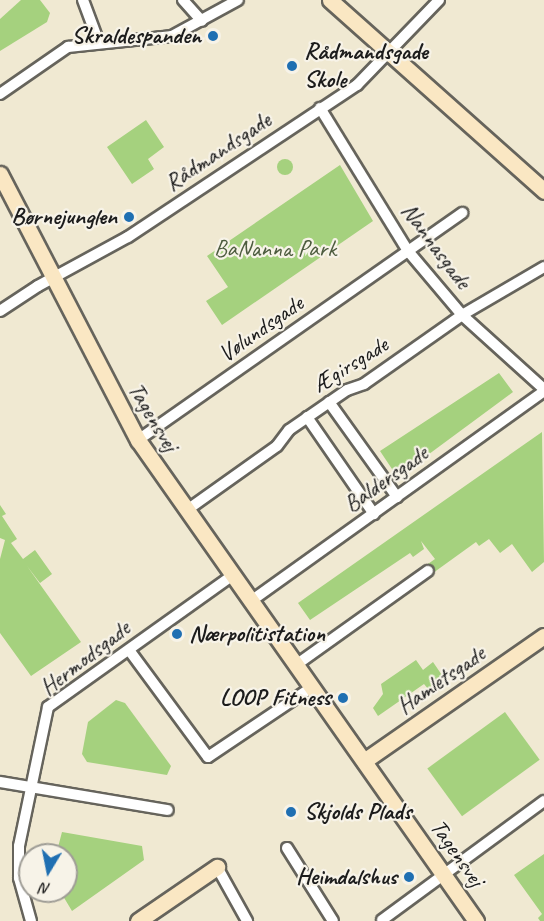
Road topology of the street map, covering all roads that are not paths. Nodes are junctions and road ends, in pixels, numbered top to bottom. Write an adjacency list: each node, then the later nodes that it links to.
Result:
1 (83, 0): 7 (street)
2 (183, 0): 6 (street)
3 (238, 0): 6 (street)
4 (330, 0): 8 (street)
5 (440, 0): 8 (street, Rådmandsgade)
6 (202, 21): 7 (street)
7 (99, 43): 9 (street)
8 (390, 52): 10 (street, Rådmandsgade); 12 (street)
9 (0, 94)
10 (320, 108): 14 (street, Nannasgade); 16 (street, Rådmandsgade)
11 (0, 174): 16 (street, Tagensvej)
12 (544, 191)
13 (462, 213): 14 (street, Vølundsgade)
14 (408, 252): 18 (street, Nannasgade); 22 (street, Vølundsgade)
15 (544, 267): 18 (street, Ægirsgade)
16 (53, 278): 17 (street, Rådmandsgade); 22 (street, Tagensvej)
17 (0, 311)
18 (462, 315): 19 (street, Nannasgade); 20 (street, Ægirsgade)
19 (544, 390): 23 (street, Baldersgade)
20 (329, 402): 21 (street, Ægirsgade); 23 (street)
21 (307, 417): 24 (street, Ægirsgade); 25 (street)
22 (138, 440): 24 (street, Tagensvej)
23 (397, 497): 25 (street, Baldersgade)
24 (187, 510): 27 (street, Tagensvej)
25 (374, 514): 28 (street, Baldersgade)
26 (428, 571): 31 (street)
27 (233, 575): 28 (street, Tagensvej); 30 (street, Hermodsgade)
28 (252, 601): 31 (street, Tagensvej)
29 (544, 636): 33 (street, Hamletsgade)
30 (129, 650): 32 (street); 35 (street, Hermodsgade)
31 (296, 665): 32 (street, Tagensvej)
32 (312, 687): 33 (street, Tagensvej)
33 (364, 761): 40 (street, Tagensvej)
34 (0, 782): 35 (street)
35 (30, 788): 37 (street); 42 (street, Hermodsgade)
36 (544, 801): 40 (street)
37 (168, 810)
38 (287, 848): 45 (street)
39 (217, 867): 43 (street); 44 (street)
40 (444, 873): 41 (street); 46 (street, Tagensvej)
41 (382, 920)
42 (31, 921)
43 (138, 921)
44 (247, 921)
45 (333, 921)
46 (476, 921)

